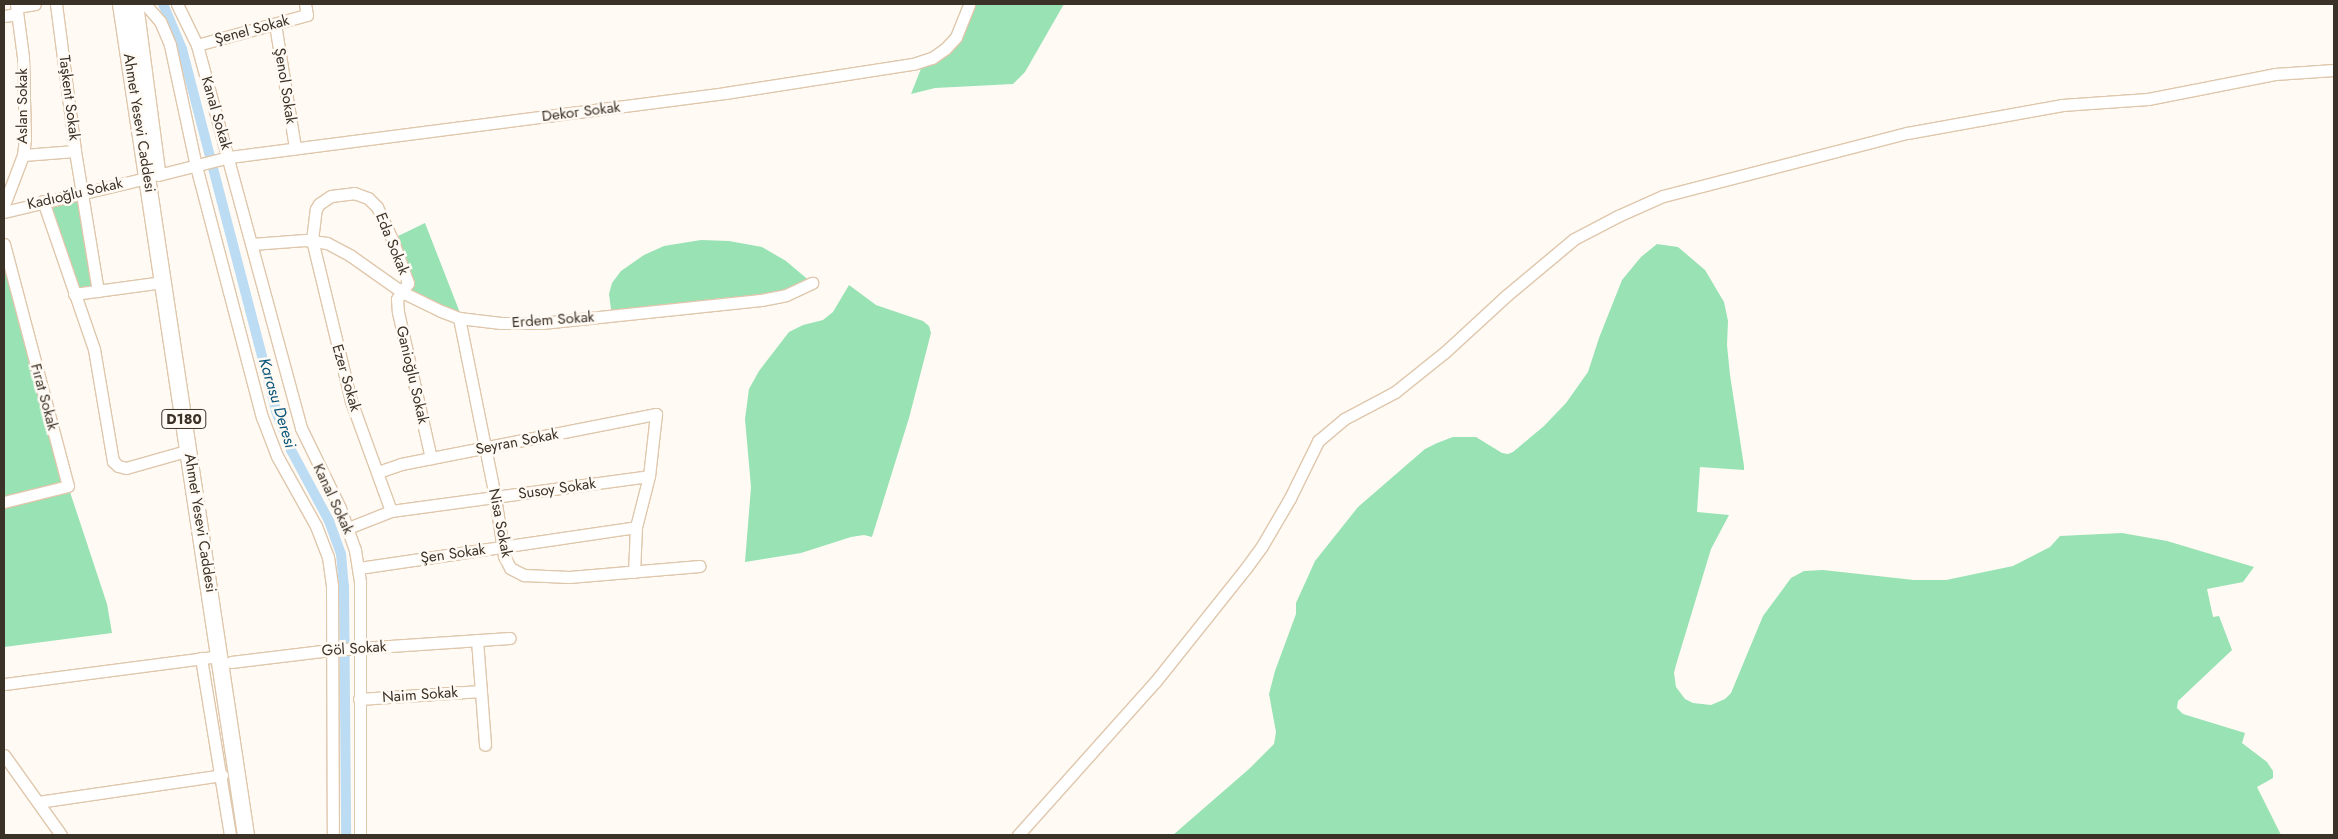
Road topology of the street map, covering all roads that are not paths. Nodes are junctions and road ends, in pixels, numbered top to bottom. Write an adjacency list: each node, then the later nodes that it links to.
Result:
1 (35, 4): 8 (street)
2 (56, 4): 15 (street, Taşkent Sokak)
3 (121, 4): 19 (highway, Ahmet Yesevi Caddesi / D180)
4 (135, 4): 19 (highway, Ahmet Yesevi Caddesi / D180)
5 (145, 4): 18 (street)
6 (177, 4): 12 (street, Kanal Sokak)
7 (968, 4): 14 (street, Dekor Sokak)
8 (17, 8): 10 (street); 16 (street, Aslan Sokak)
9 (306, 10): 11 (street, Şenel Sokak)
10 (4, 16)
11 (275, 24): 12 (street, Şenel Sokak); 14 (street, Şenol Sokak)
12 (197, 45): 17 (street, Kanal Sokak)
13 (2334, 70): 66 (street)
14 (295, 148): 17 (street, Dekor Sokak)
15 (75, 151): 16 (street); 20 (street, Taşkent Sokak)
16 (23, 155): 22 (street, Aslan Sokak)
17 (229, 157): 18 (street, Dekor Sokak); 26 (street, Kanal Sokak)
18 (196, 166): 19 (street, Kadıoğlu Sokak); 50 (street)
19 (152, 176): 20 (street, Kadıoğlu Sokak); 27 (highway, Ahmet Yesevi Caddesi / D180); 52 (highway, Ahmet Yesevi Caddesi / D180)
20 (82, 193): 21 (street, Kadıoğlu Sokak); 29 (street, Taşkent Sokak)
21 (43, 202): 23 (street, Kadıoğlu Sokak); 31 (street)
22 (4, 206)
23 (4, 212)
24 (312, 240): 26 (street, Erdem Sokak); 30 (street, Erdem Sokak); 30 (street, Eda Sokak); 36 (street, Ezer Sokak)
25 (4, 244): 39 (street, Fırat Sokak)
26 (252, 244): 42 (street, Kanal Sokak)
27 (163, 282): 29 (street); 34 (highway, Ahmet Yesevi Caddesi / D180)
28 (812, 283): 32 (street, Erdem Sokak)
29 (98, 291): 31 (street)
30 (402, 292): 32 (street, Erdem Sokak); 35 (street, Ganioğlu Sokak)
31 (74, 294): 34 (street)
32 (459, 318): 33 (street, Nisa Sokak)
33 (485, 448): 35 (street, Seyran Sokak); 37 (street, Seyran Sokak); 38 (street, Nisa Sokak)
34 (189, 450): 52 (highway, Ahmet Yesevi Caddesi / D180)
35 (431, 458): 36 (street, Seyran Sokak)
36 (378, 472): 40 (street, Ezer Sokak)
37 (649, 476): 38 (street, Susoy Sokak); 41 (street)
38 (495, 497): 40 (street, Susoy Sokak); 43 (street, Nisa Sokak)
39 (4, 502)
40 (392, 511): 42 (street, Susoy Sokak)
41 (636, 527): 43 (street, Şen Sokak); 46 (street)
42 (348, 528): 45 (street, Kanal Sokak)
43 (502, 547): 45 (street, Şen Sokak); 46 (street, Nisa Sokak)
44 (700, 566): 46 (street, Nisa Sokak)
45 (359, 568): 49 (street, Kanal Sokak)
46 (634, 572)
47 (510, 638): 48 (street, Göl Sokak)
48 (477, 640): 49 (street, Göl Sokak); 54 (street)
49 (358, 648): 50 (street, Göl Sokak); 55 (street, Kanal Sokak)
50 (330, 650): 52 (street, Göl Sokak); 64 (street)
51 (201, 658): 52 (street, Göl Sokak); 53 (street, Göl Sokak); 58 (street)
52 (225, 659): 62 (highway, Ahmet Yesevi Caddesi / D180); 63 (highway, Ahmet Yesevi Caddesi / D180)
53 (4, 684)
54 (481, 691): 55 (street, Naim Sokak); 56 (street)
55 (359, 699): 65 (street, Kanal Sokak)
56 (485, 744)
57 (4, 754): 59 (street)
58 (222, 775): 59 (street); 61 (street)
59 (38, 802): 60 (street)
60 (61, 835)
61 (230, 835)
62 (246, 835)
63 (257, 835)
64 (333, 835)
65 (360, 835)
66 (1018, 835)

